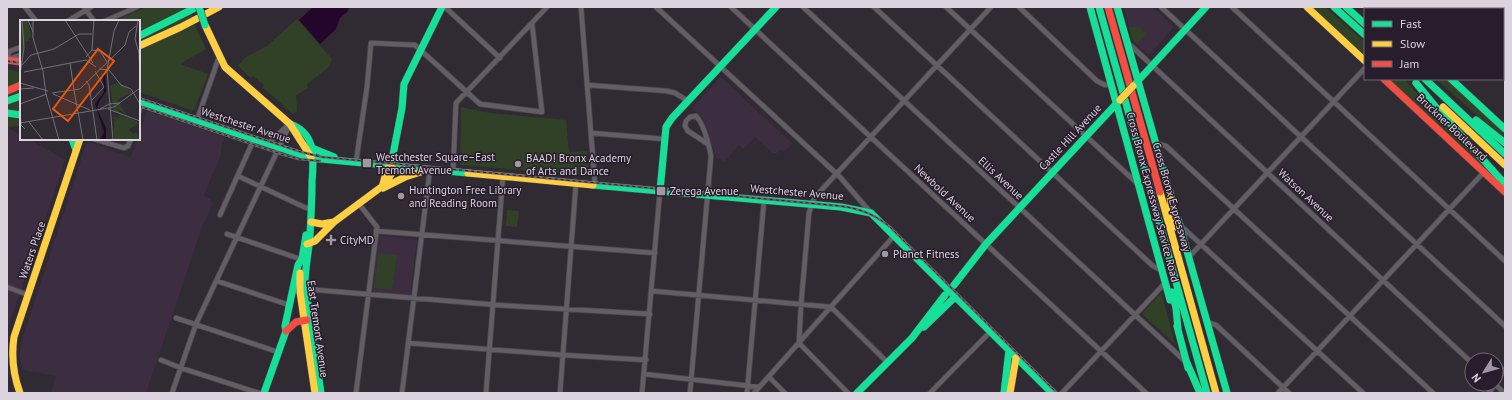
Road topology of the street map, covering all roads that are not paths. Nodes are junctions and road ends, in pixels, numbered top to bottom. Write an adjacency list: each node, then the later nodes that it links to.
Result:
1 (25, 7): 30 (street)
2 (137, 7): 33 (street)
3 (198, 7): 41 (main road); 49 (main road, bridge)
4 (218, 7): 39 (main road)
5 (442, 7): 45 (main road)
6 (445, 7): 50 (street)
7 (547, 7): 34 (street)
8 (581, 7): 65 (street)
9 (656, 7): 54 (street)
10 (731, 7): 36 (street, Newbold Avenue)
11 (776, 7): 36 (main road)
12 (803, 7): 69 (street, Ellis Avenue)
13 (874, 7): 53 (street)
14 (946, 7): 37 (street)
15 (991, 7): 37 (street)
16 (1019, 7): 63 (street)
17 (1090, 7): 63 (main road, Cross Bronx Expressway Service Road)
18 (1099, 7): 97 (main road, Cross Bronx Expressway)
19 (1108, 7): 189 (main road, Cross Bronx Expressway)
20 (1117, 7): 42 (main road, Cross Bronx Expressway Service Road)
21 (1161, 7): 38 (street)
22 (1206, 7): 38 (main road, Castle Hill Avenue)
23 (1232, 7): 74 (street)
24 (1306, 7): 51 (main road)
25 (1334, 7): 40 (main road)
26 (1346, 7): 35 (main road)
27 (1354, 7): 29 (main road)
28 (87, 8): 31 (street); 32 (street)
29 (1364, 19)
30 (35, 20)
31 (69, 20)
32 (93, 20)
33 (107, 20)
34 (532, 23): 50 (street); 67 (street)
35 (1364, 23)
36 (755, 29): 54 (main road); 81 (street, Newbold Avenue)
37 (970, 29): 53 (street); 82 (street)
38 (1185, 30): 55 (main road, Castle Hill Avenue); 83 (street)
39 (167, 33): 43 (main road); 46 (main road)
40 (1364, 35)
41 (140, 36)
42 (1127, 42): 55 (street, Watson Avenue); 62 (main road, Cross Bronx Expressway Service Road)
43 (140, 46)
44 (20, 47): 48 (street)
45 (420, 50): 67 (street); 101 (street); 103 (main road)
46 (140, 51)
47 (20, 55): 48 (street)
48 (7, 58): 52 (main road)
49 (219, 58): 77 (street); 78 (main road)
50 (500, 58): 67 (street)
51 (1364, 60)
52 (20, 62)
53 (936, 65): 69 (street); 107 (street)
54 (720, 66): 71 (main road); 111 (street)
55 (1152, 66): 62 (main road, Castle Hill Avenue); 108 (street, Watson Avenue)
56 (1364, 69): 74 (street)
57 (1385, 80): 109 (main road, Bruckner Boulevard)
58 (1427, 80): 98 (main road)
59 (1428, 80): 91 (main road)
60 (1453, 80): 79 (main road)
61 (1414, 81): 104 (main road); 115 (main road)
62 (1136, 83): 73 (main road, Castle Hill Avenue, bridge); 90 (main road, Cross Bronx Expressway Service Road)
63 (1111, 84): 73 (main road, Cross Bronx Expressway Service Road)
64 (20, 85): 66 (main road)
65 (587, 85): 71 (street); 80 (street)
66 (7, 91)
67 (467, 93): 106 (street)
68 (20, 96): 70 (main road)
69 (904, 100): 81 (street); 128 (street, Ellis Avenue)
70 (7, 101)
71 (688, 101): 85 (main road)
72 (140, 102): 77 (main road, Westchester Avenue)
73 (1118, 102): 82 (main road, Castle Hill Avenue); 117 (main road, Cross Bronx Expressway Service Road)
74 (1334, 102): 83 (street); 130 (street)
75 (7, 113): 76 (main road)
76 (20, 116)
77 (197, 120): 84 (main road, Westchester Avenue)
78 (290, 124): 92 (street); 94 (street); 95 (main road); 99 (main road)
79 (1505, 129)
80 (591, 133): 85 (street); 116 (street)
81 (871, 136): 111 (street); 143 (street, Newbold Avenue)
82 (1086, 137): 107 (main road, Castle Hill Avenue); 117 (street)
83 (1301, 137): 108 (street); 145 (street)
84 (254, 139): 92 (main road, Westchester Avenue); 112 (street)
85 (664, 139): 120 (main road)
86 (72, 140): 96 (main road)
87 (80, 140): 96 (main road, Waters Place)
88 (97, 140): 89 (street)
89 (130, 140)
90 (1156, 143): 121 (main road, Cross Bronx Expressway Service Road); 129 (street)
91 (1505, 143)
92 (268, 144): 94 (main road, Westchester Avenue)
93 (708, 144): 93 (street); 123 (street)
94 (279, 147): 99 (main road, Westchester Avenue); 118 (street)
95 (312, 148): 99 (main road); 100 (main road, Westchester Avenue)
96 (76, 150): 160 (main road, Waters Place)
97 (1139, 150): 179 (main road); 230 (main road, Cross Bronx Expressway)
98 (1505, 154)
99 (311, 158): 100 (main road, Westchester Avenue); 127 (main road, East Tremont Avenue)
100 (348, 161): 101 (main road, Westchester Avenue)
101 (356, 162): 102 (main road, Westchester Avenue)
102 (377, 164): 103 (main road, Westchester Avenue); 110 (main road)
103 (391, 165): 105 (main road, Westchester Avenue); 110 (main road); 119 (main road)
104 (1505, 165)
105 (430, 169): 106 (main road, Westchester Avenue); 119 (main road); 138 (street)
106 (453, 171): 113 (main road, Westchester Avenue)
107 (1052, 172): 128 (main road, Castle Hill Avenue); 151 (street)
108 (1268, 172): 129 (street); 152 (street, Watson Avenue)
109 (1484, 172): 122 (main road, Bruckner Boulevard); 130 (street)
110 (386, 173): 119 (main road)
111 (836, 174): 126 (street); 131 (street)
112 (238, 176): 118 (street); 132 (street)
113 (503, 176): 114 (main road, Westchester Avenue); 141 (street)
114 (576, 183): 116 (main road, Westchester Avenue); 146 (street)
115 (1505, 184)
116 (595, 185): 120 (main road, Westchester Avenue)
117 (1139, 186): 151 (main road, Cross Bronx Expressway Service Road)
118 (261, 187): 127 (street); 140 (street)
119 (381, 188): 125 (main road)
120 (660, 191): 123 (main road, Westchester Avenue); 147 (street)
121 (1170, 192): 135 (main road, Cross Bronx Expressway Service Road); 189 (main road)
122 (1505, 192)
123 (708, 196): 124 (main road, Westchester Avenue); 161 (street)
124 (764, 201): 126 (main road, Westchester Avenue); 165 (street)
125 (359, 204): 134 (main road); 136 (street)
126 (812, 205): 131 (main road, Westchester Avenue); 168 (street)
127 (311, 208): 133 (main road, East Tremont Avenue)
128 (1019, 208): 143 (main road, Castle Hill Avenue); 172 (street, Ellis Avenue)
129 (1234, 208): 144 (street); 173 (street)
130 (1449, 209): 145 (street); 150 (street)
131 (871, 213): 139 (main road)
132 (220, 215)
133 (311, 222): 134 (main road); 142 (main road, East Tremont Avenue)
134 (334, 222): 142 (main road)
135 (1180, 225): 144 (street); 148 (main road, Cross Bronx Expressway Service Road)
136 (376, 231): 138 (street); 159 (street)
137 (227, 234): 140 (street)
138 (422, 234): 141 (street); 164 (street)
139 (894, 236): 163 (main road); 169 (street)
140 (237, 238): 149 (street); 153 (street)
141 (498, 240): 146 (street); 166 (street)
142 (307, 244): 149 (main road, East Tremont Avenue)
143 (986, 244): 155 (main road, Castle Hill Avenue); 188 (street, Newbold Avenue)
144 (1201, 244): 148 (street); 187 (street)
145 (1416, 244): 152 (street); 178 (street)
146 (571, 246): 147 (street); 170 (street)
147 (655, 253): 158 (street)
148 (1189, 257): 176 (main road, Cross Bronx Expressway Service Road)
149 (303, 261): 157 (main road, East Tremont Avenue); 167 (main road); 175 (main road, East Tremont Avenue)
150 (1505, 261)
151 (1161, 270): 154 (main road, Cross Bronx Expressway Service Road)
152 (1383, 280): 173 (street); 192 (street, Watson Avenue)
153 (217, 281): 167 (street); 177 (street)
154 (1165, 283): 172 (street); 179 (main road, Cross Bronx Expressway Service Road)
155 (954, 284)
156 (7, 287): 160 (street)
157 (305, 289): 159 (street); 175 (main road, East Tremont Avenue)
158 (652, 291): 161 (street); 171 (street)
159 (368, 294): 164 (street); 211 (street)
160 (28, 295): 205 (main road, Waters Place)
161 (699, 295): 165 (street); 201 (street)
162 (945, 295): 182 (main road)
163 (955, 297): 181 (main road); 182 (main road)
164 (414, 298): 166 (street); 183 (street)
165 (755, 300): 168 (street); 202 (street)
166 (493, 304): 170 (street); 185 (street)
167 (289, 305): 180 (main road)
168 (801, 305): 169 (street); 184 (street)
169 (831, 307): 184 (street); 196 (street)
170 (567, 310): 171 (street); 191 (street)
171 (650, 314): 195 (street)
172 (1134, 315): 188 (street); 197 (street, Ellis Avenue)
173 (1350, 316): 187 (street); 236 (street)
174 (176, 318): 177 (street)
175 (307, 320): 180 (main road); 209 (main road, East Tremont Avenue); 210 (main road, East Tremont Avenue)
176 (1207, 322): 204 (street); 232 (main road, Cross Bronx Expressway Service Road)
177 (196, 324): 190 (street); 198 (street)
178 (1505, 326)
179 (1178, 329): 197 (main road, Cross Bronx Expressway Service Road)
180 (286, 331): 190 (main road)
181 (990, 332): 186 (main road); 222 (street)
182 (912, 338): 196 (main road)
183 (408, 343): 185 (street); 212 (street)
184 (799, 343): 200 (street); 220 (street)
185 (490, 350): 191 (street); 213 (street)
186 (1009, 350): 193 (main road); 223 (main road)
187 (1318, 350): 204 (street); 235 (street)
188 (1101, 351): 226 (street); 227 (street, Newbold Avenue)
189 (1204, 351): 231 (main road, Cross Bronx Expressway)
190 (278, 352): 208 (main road)
191 (563, 356): 195 (street); 214 (street)
192 (1464, 356)
193 (1016, 358): 224 (main road); 225 (main road)
194 (161, 360): 198 (street)
195 (646, 360): 199 (street)
196 (887, 362): 221 (main road)
197 (1187, 363): 228 (main road, Cross Bronx Expressway Service Road); 229 (main road)
198 (181, 368): 206 (street); 207 (street)
199 (644, 374): 201 (street); 215 (street)
200 (769, 376): 203 (street); 219 (street)
201 (691, 379): 202 (street); 216 (street)
202 (748, 385): 203 (street); 217 (street)
203 (759, 387): 218 (street)
204 (1283, 387): 233 (street); 234 (street)
205 (20, 393)
206 (172, 393)
207 (259, 393)
208 (264, 393)
209 (315, 393)
210 (321, 393)
211 (356, 393)
212 (402, 393)
213 (486, 393)
214 (560, 393)
215 (642, 393)
216 (690, 393)
217 (748, 393)
218 (754, 393)
219 (785, 393)
220 (848, 393)
221 (857, 393)
222 (930, 393)
223 (1004, 393)
224 (1010, 393)
225 (1052, 393)
226 (1062, 393)
227 (1146, 393)
228 (1195, 393)
229 (1200, 393)
230 (1207, 393)
231 (1216, 393)
232 (1227, 393)
233 (1278, 393)
234 (1289, 393)
235 (1363, 393)
236 (1433, 393)

